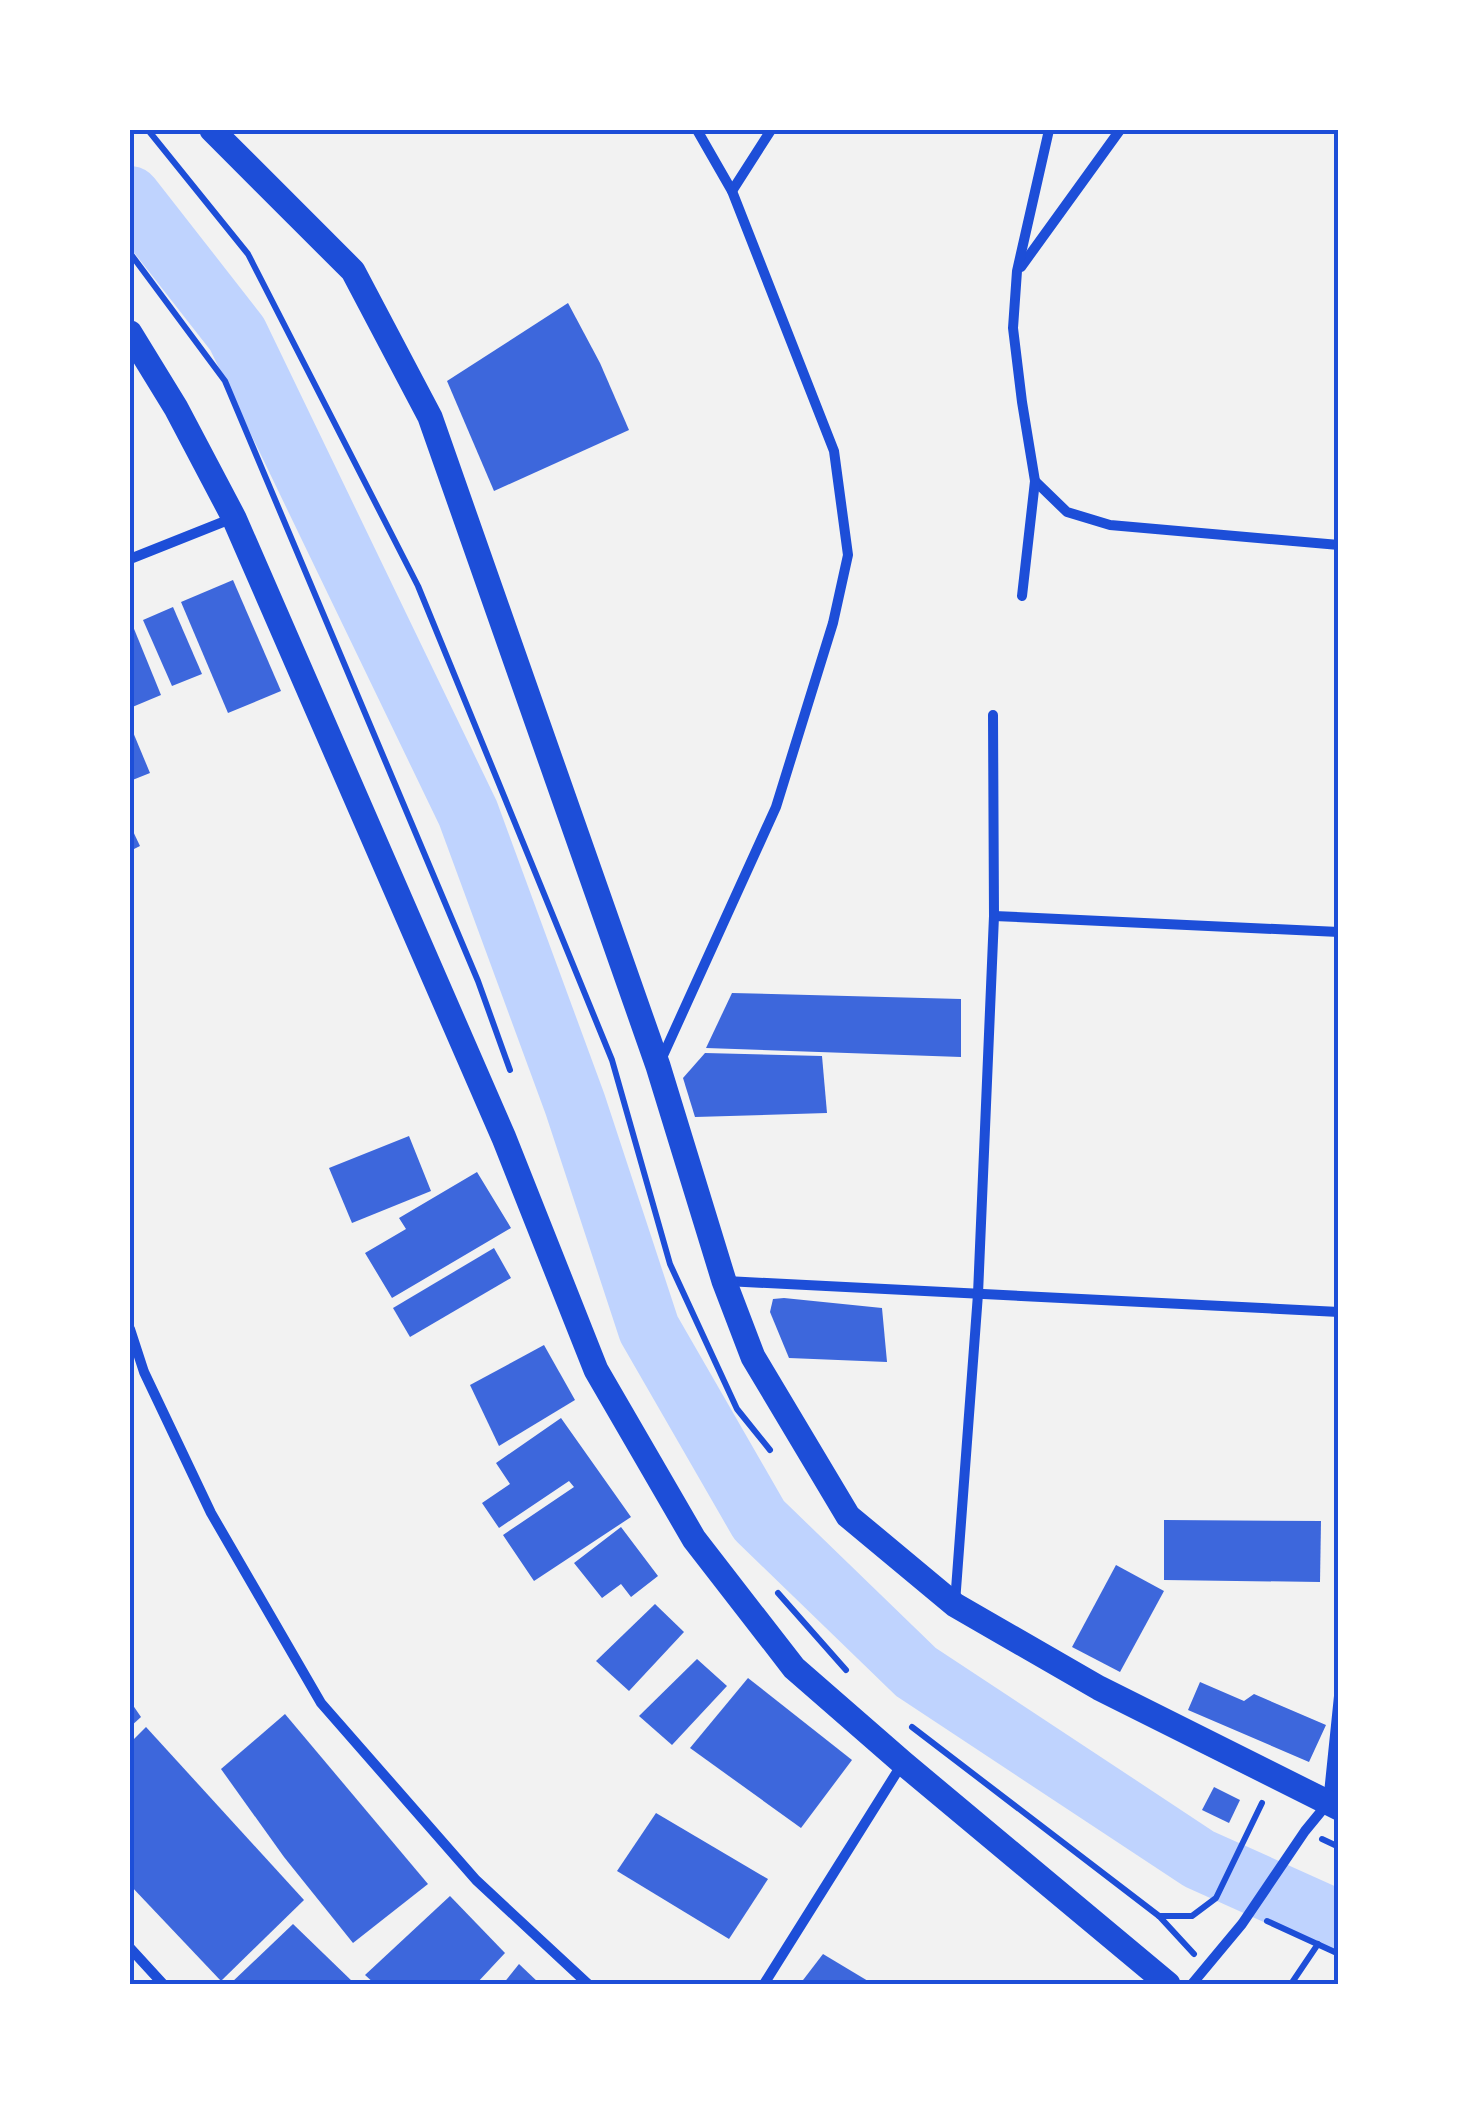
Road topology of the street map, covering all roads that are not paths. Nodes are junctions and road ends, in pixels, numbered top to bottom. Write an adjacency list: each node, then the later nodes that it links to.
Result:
1 (697, 130): 6 (street)
2 (771, 130): 6 (street)
3 (1049, 130): 7 (street)
4 (1120, 130): 7 (street)
5 (221, 133): 17 (main road)
6 (732, 191): 17 (street)
7 (1017, 272): 9 (street)
8 (130, 332): 10 (main road)
9 (1036, 480): 11 (street); 13 (street)
10 (234, 518): 12 (street); 24 (main road)
11 (1339, 545)
12 (130, 559)
13 (1022, 596)
14 (993, 715): 15 (street)
15 (994, 916): 16 (street); 19 (street)
16 (1339, 932)
17 (658, 1066): 18 (main road)
18 (724, 1281): 19 (street); 22 (main road)
19 (978, 1294): 20 (street); 22 (street)
20 (1339, 1312)
21 (130, 1330): 28 (street)
22 (955, 1605): 25 (main road)
23 (1339, 1696): 25 (street)
24 (903, 1764): 29 (street); 30 (main road)
25 (1334, 1806): 31 (street)
26 (130, 1948): 27 (street)
27 (163, 1984)
28 (588, 1984)
29 (764, 1984)
30 (1168, 1984)
31 (1192, 1984)

